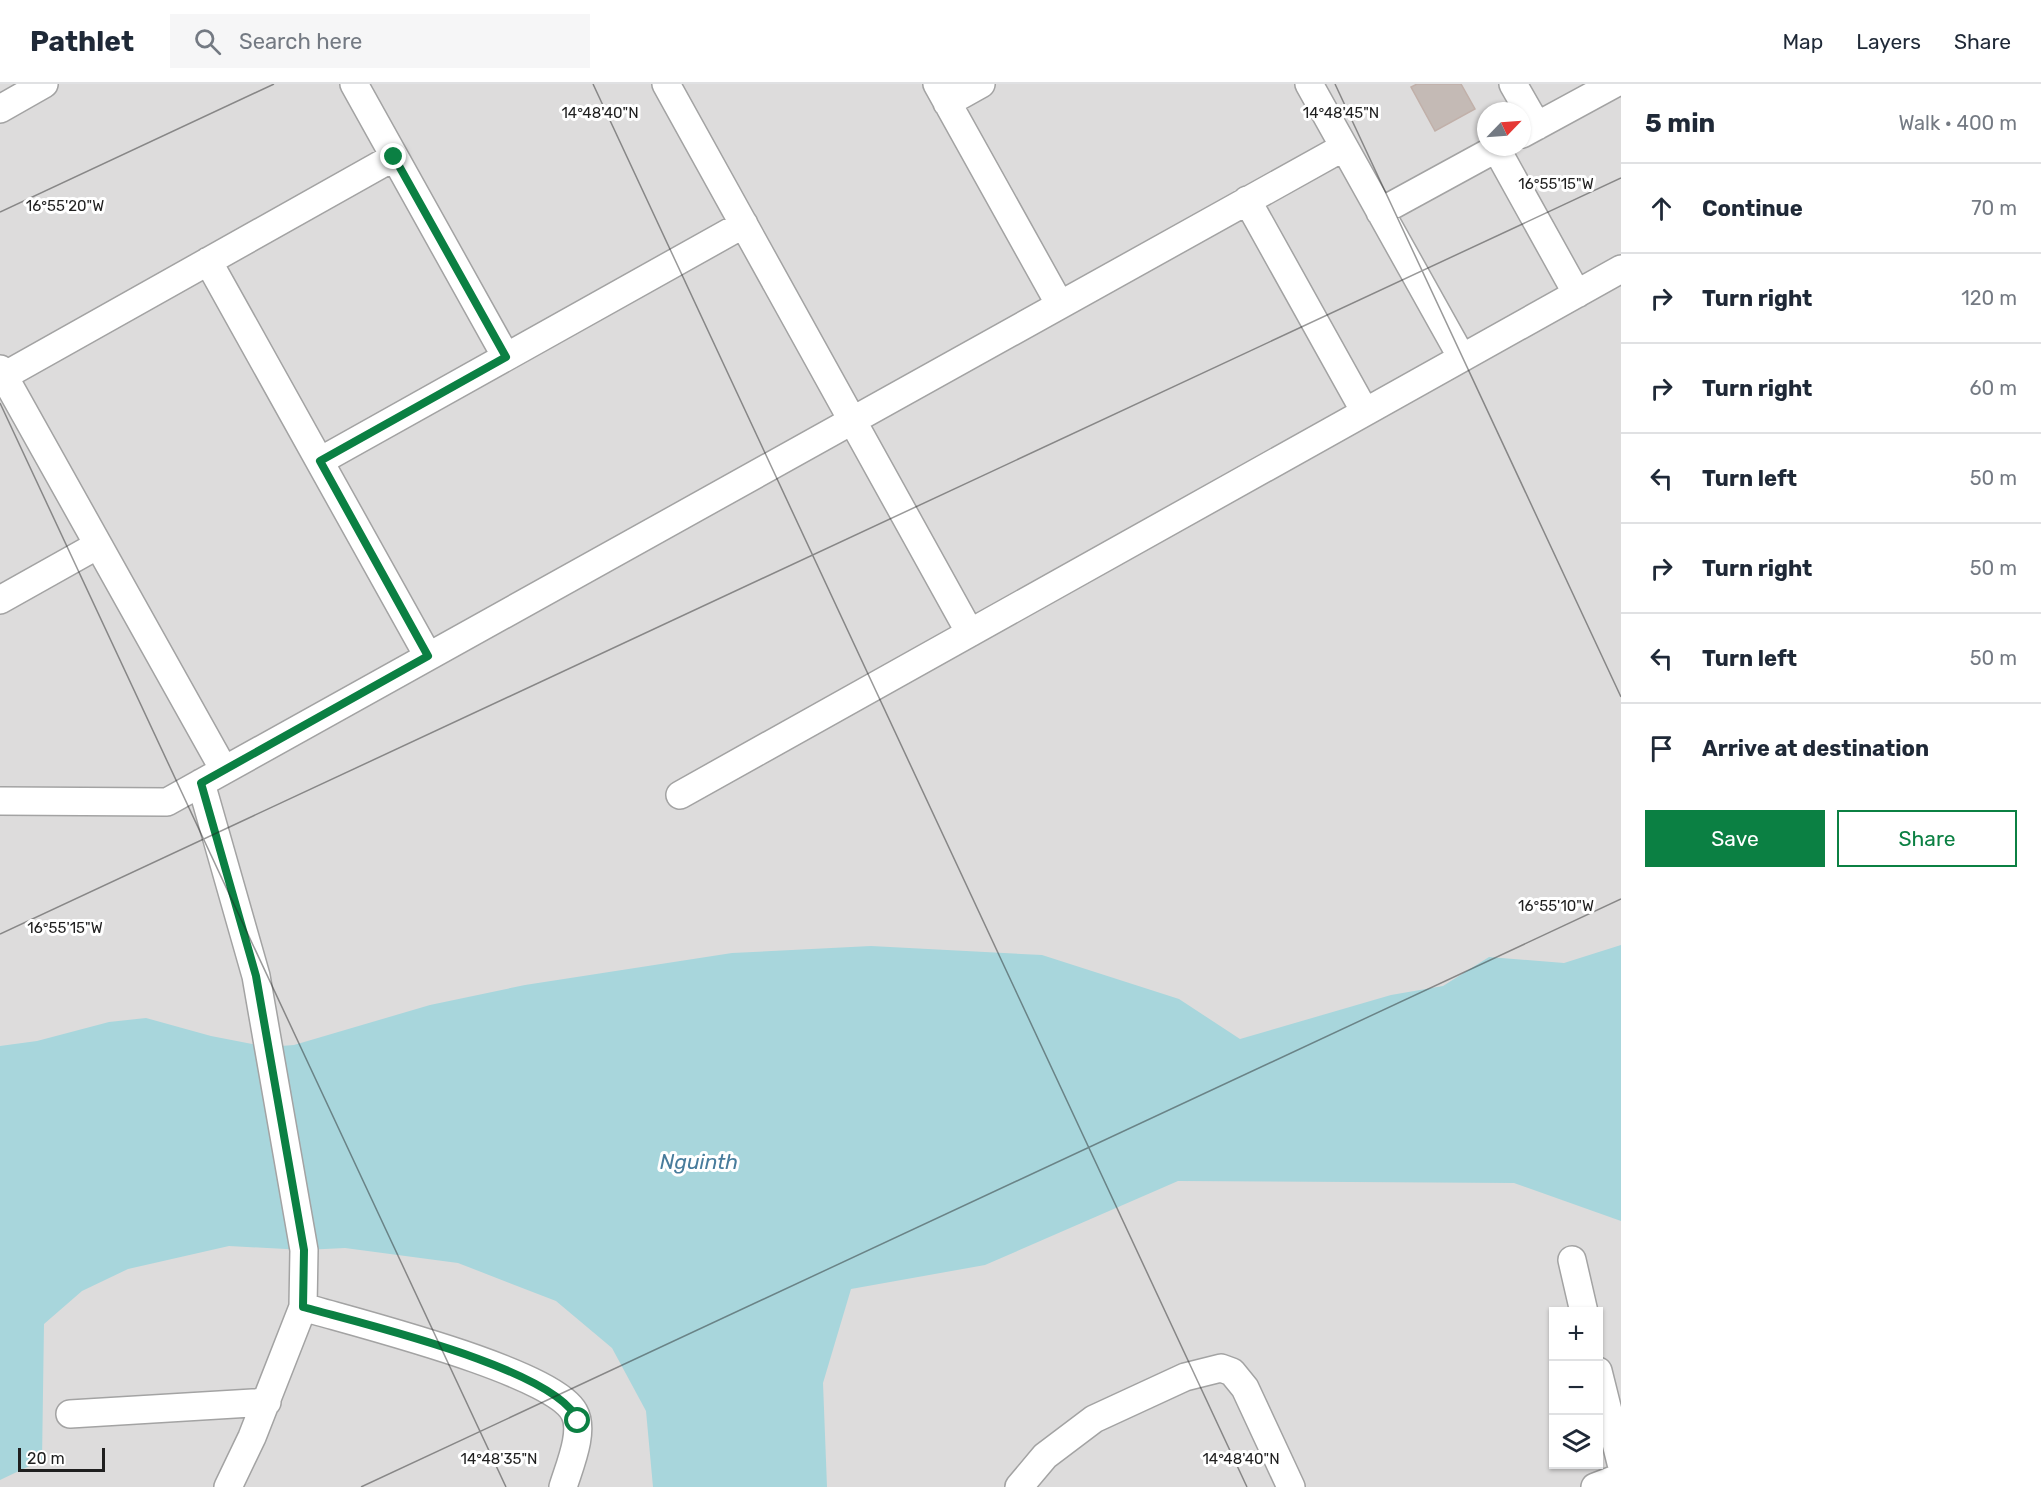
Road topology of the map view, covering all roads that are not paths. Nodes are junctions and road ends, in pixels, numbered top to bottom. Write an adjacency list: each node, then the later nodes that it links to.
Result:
1 (44, 84): 10 (street)
2 (354, 84): 15 (street)
3 (666, 84): 18 (street)
4 (981, 84): 8 (street)
5 (1309, 84): 12 (street)
6 (1513, 84): 9 (street)
7 (1614, 84): 11 (street)
8 (942, 93): 22 (street)
9 (1519, 102)
10 (0, 109)
11 (1531, 129)
12 (1344, 147): 16 (street); 17 (street)
13 (1482, 156): 17 (street)
14 (1501, 156): 21 (street)
15 (394, 157): 19 (street); 23 (street)
16 (1247, 200): 22 (street); 26 (street)
17 (1380, 212): 24 (street)
18 (744, 224): 23 (street); 27 (street)
19 (208, 261): 25 (street); 28 (street)
20 (1621, 269): 21 (street)
21 (1576, 294): 24 (street)
22 (1060, 304): 27 (street)
23 (506, 357): 28 (street)
24 (1462, 358): 26 (street)
25 (2, 372): 29 (street)
26 (1365, 412): 31 (street)
27 (852, 420): 31 (street); 32 (street)
28 (320, 461): 32 (street)
29 (98, 545): 30 (street); 33 (street)
30 (0, 600)
31 (970, 633): 34 (street)
32 (428, 656): 33 (street)
33 (213, 776): 35 (street); 37 (street)
34 (680, 795)
35 (0, 801)
36 (1572, 1260): 38 (street)
37 (303, 1307): 40 (street); 45 (street)
38 (1583, 1307)
39 (1603, 1388): 42 (street)
40 (267, 1402): 41 (street); 44 (street)
41 (70, 1414)
42 (1621, 1463)
43 (1621, 1477): 48 (street)
44 (228, 1487)
45 (563, 1487)
46 (1019, 1487): 47 (street)
47 (1291, 1487)
48 (1595, 1487)

